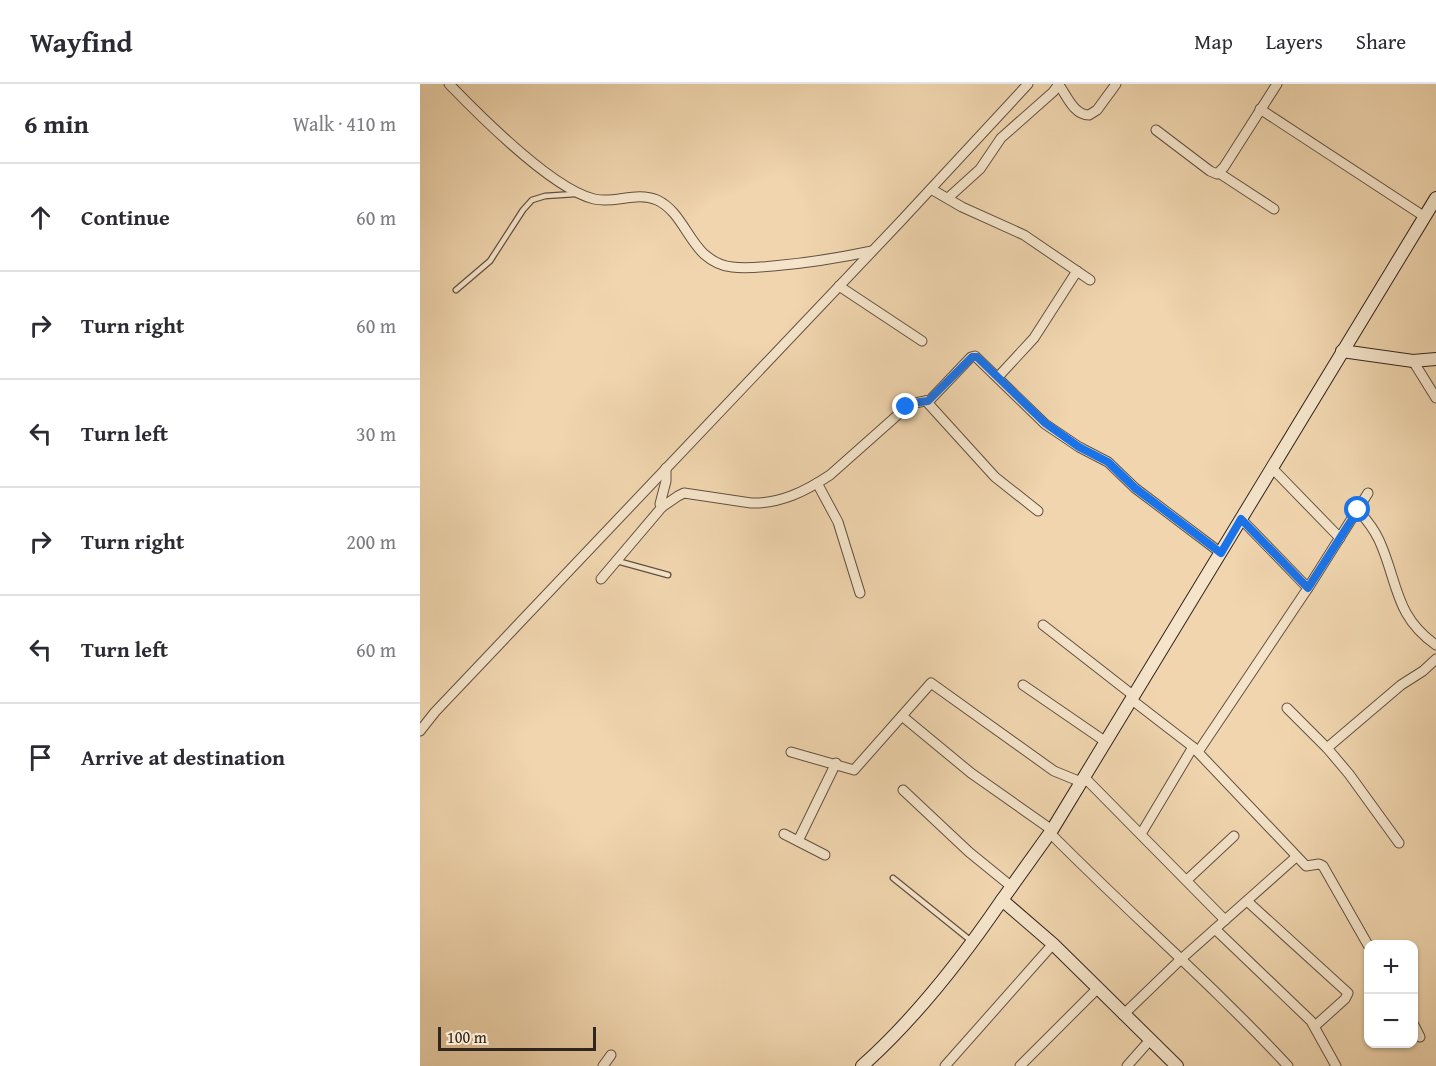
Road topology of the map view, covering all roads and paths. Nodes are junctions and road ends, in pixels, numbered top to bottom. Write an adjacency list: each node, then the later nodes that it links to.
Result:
1 (449, 84): 10 (street)
2 (1028, 84): 9 (street)
3 (1059, 84): 4 (street); 11 (street)
4 (1116, 84)
5 (1277, 84): 6 (street)
6 (1260, 109): 8 (street); 14 (street)
7 (1156, 130): 8 (street)
8 (1219, 173): 13 (street)
9 (932, 189): 11 (street); 15 (street)
10 (579, 194): 15 (street); 19 (lane)
11 (948, 198): 16 (street)
12 (1436, 198): 14 (street)
13 (1274, 209)
14 (1425, 217): 21 (street)
15 (873, 251): 18 (street)
16 (1077, 271): 17 (street); 24 (street)
17 (1090, 280)
18 (839, 286): 20 (street); 27 (street)
19 (456, 290)
20 (922, 341)
21 (1342, 351): 23 (street); 28 (street)
22 (1436, 359): 23 (street)
23 (1413, 361): 25 (street)
24 (998, 377): 26 (street); 36 (street)
25 (1436, 398)
26 (926, 401): 29 (street); 33 (street)
27 (666, 468): 31 (street); 49 (street)
28 (1272, 468): 34 (street); 35 (street)
29 (817, 483): 31 (street); 41 (street)
30 (1368, 493): 32 (street)
31 (662, 507): 37 (street)
32 (1358, 510): 35 (street); 43 (street)
33 (1038, 511)
34 (1241, 519): 36 (street); 40 (street)
35 (1340, 538): 40 (street)
36 (1221, 553): 46 (street)
37 (617, 561): 38 (lane); 39 (street)
38 (668, 575)
39 (601, 579)
40 (1308, 588): 52 (street)
41 (860, 593)
42 (1042, 625): 46 (street)
43 (1436, 645)
44 (1436, 659): 51 (street)
45 (1023, 685): 50 (street)
46 (1133, 698): 50 (street); 52 (street)
47 (1287, 708): 51 (street)
48 (902, 716): 54 (street); 55 (street); 57 (street)
49 (420, 731)
50 (1106, 742): 55 (street)
51 (1327, 748): 62 (street)
52 (1195, 749): 59 (street); 64 (street)
53 (791, 752): 54 (street)
54 (836, 763): 61 (street)
55 (1083, 780): 57 (street); 59 (street)
56 (903, 790): 67 (street)
57 (1051, 831): 67 (street); 75 (street)
58 (784, 834): 61 (street)
59 (1141, 834): 66 (street)
60 (1234, 836): 66 (street)
61 (798, 841): 63 (street)
62 (1399, 843)
63 (825, 855)
64 (1296, 857): 69 (street); 72 (street)
65 (893, 878): 73 (lane)
66 (1186, 880): 70 (street)
67 (1012, 887): 68 (street)
68 (1002, 900): 73 (street); 74 (street)
69 (1247, 901): 70 (street); 78 (street)
70 (1225, 920): 71 (street)
71 (1215, 929): 75 (street); 78 (street)
72 (1365, 940)
73 (972, 942): 84 (street)
74 (1053, 944): 76 (street); 85 (street)
75 (1180, 960): 77 (street); 89 (street)
76 (1097, 989): 77 (street); 86 (street)
77 (1123, 1015): 81 (street)
78 (1315, 1026): 90 (street)
79 (1418, 1034): 80 (street)
80 (1420, 1037)
81 (1150, 1040): 87 (street); 88 (street)
82 (611, 1055): 83 (street)
83 (603, 1066)
84 (862, 1066)
85 (945, 1066)
86 (1020, 1066)
87 (1127, 1066)
88 (1177, 1066)
89 (1288, 1066)
90 (1336, 1066)

